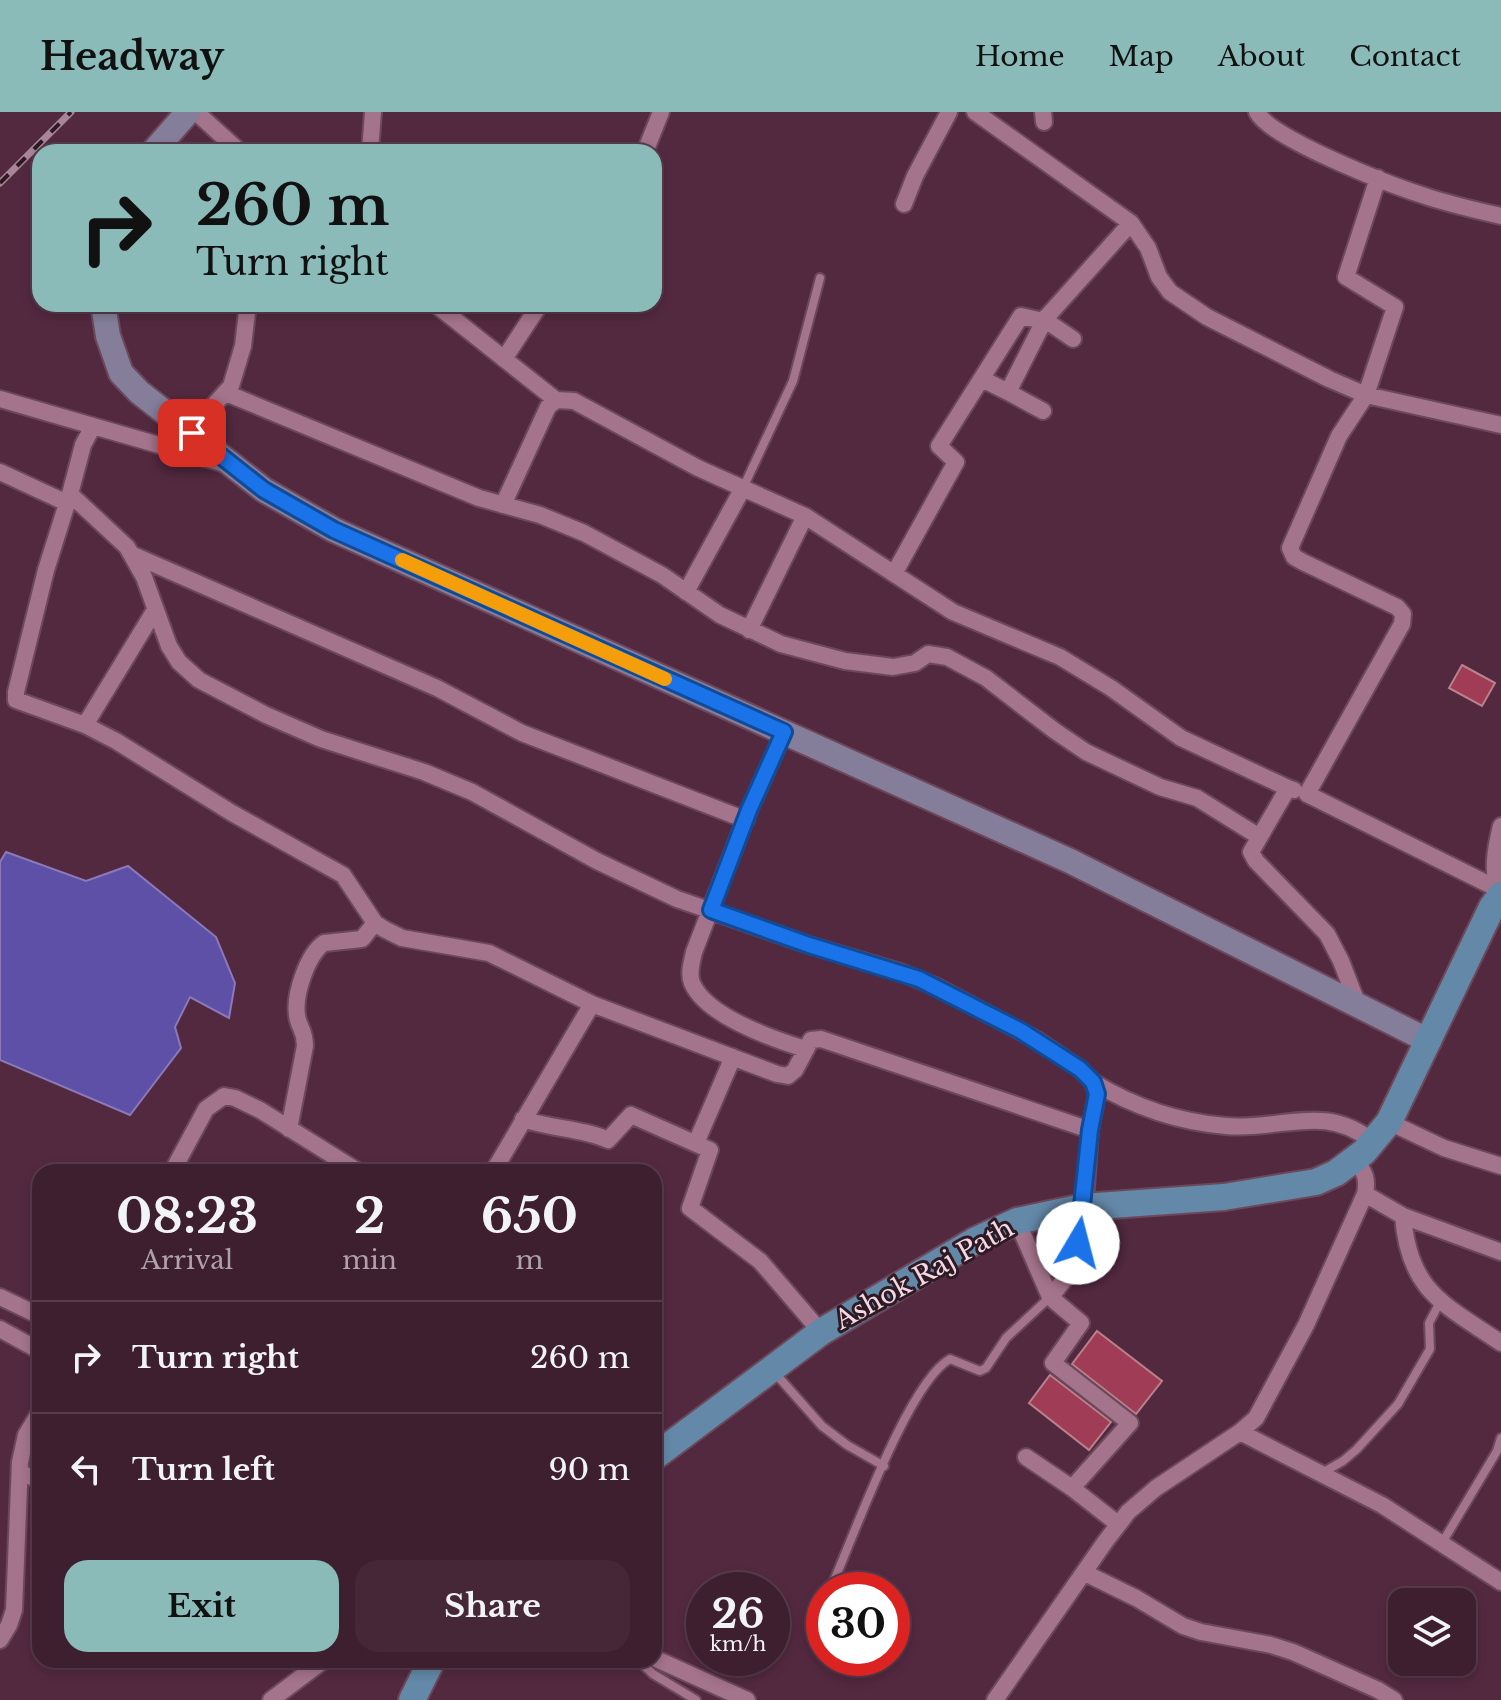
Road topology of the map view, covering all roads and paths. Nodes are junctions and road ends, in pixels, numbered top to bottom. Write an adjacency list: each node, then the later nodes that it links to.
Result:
1 (188, 112): 8 (main road)
2 (196, 112): 9 (street)
3 (373, 112): 10 (street)
4 (661, 112): 11 (street)
5 (949, 112): 13 (street)
6 (975, 112): 15 (street)
7 (1257, 112): 12 (street)
8 (160, 144)
9 (231, 144)
10 (371, 144)
11 (648, 144)
12 (1378, 178): 14 (street); 27 (street)
13 (904, 204)
14 (1501, 216)
15 (1131, 223): 21 (street); 27 (street)
16 (820, 278): 36 (lane)
17 (104, 312): 33 (main road)
18 (247, 312): 26 (street)
19 (445, 312): 23 (street)
20 (535, 312): 23 (street)
21 (1046, 319): 22 (street); 24 (street); 25 (street)
22 (1073, 339)
23 (504, 359): 29 (street)
24 (982, 379): 25 (street); 41 (street)
25 (1008, 392): 30 (street)
26 (226, 393): 33 (street); 38 (street)
27 (1366, 395): 31 (street); 50 (street)
28 (0, 399): 32 (street)
29 (556, 400): 36 (street); 38 (street)
30 (1043, 411)
31 (1501, 425)
32 (93, 426): 34 (street); 37 (street)
33 (192, 433): 34 (main road)
34 (234, 466): 48 (main road)
35 (0, 472): 37 (street)
36 (743, 488): 39 (street); 42 (street)
37 (69, 499): 40 (street); 46 (street)
38 (503, 505): 42 (street)
39 (805, 516): 41 (street); 44 (street)
40 (131, 554): 43 (street); 51 (street)
41 (895, 572): 49 (street)
42 (686, 592): 44 (street)
43 (155, 610): 47 (street); 55 (street)
44 (749, 630): 53 (street)
45 (0, 694): 46 (street)
46 (16, 700): 47 (street)
47 (85, 725): 56 (street)
48 (784, 732): 51 (street); 58 (main road)
49 (1288, 788): 50 (street); 53 (street)
50 (1307, 794): 54 (street)
51 (746, 820): 55 (street)
52 (1501, 826): 54 (street)
53 (1258, 836): 58 (street)
54 (1498, 900): 59 (main road)
55 (711, 910): 60 (street); 62 (street)
56 (375, 923): 57 (street); 64 (street)
57 (592, 1004): 61 (street); 63 (street)
58 (1358, 1005): 59 (main road)
59 (1429, 1041): 66 (main road)
60 (805, 1049): 61 (street); 65 (street)
61 (733, 1057): 67 (street)
62 (1093, 1082): 65 (street); 66 (street)
63 (523, 1119): 67 (street); 70 (street)
64 (289, 1129): 68 (street); 69 (street)
65 (1090, 1130): 73 (street)
66 (1372, 1141): 71 (street); 72 (street); 73 (main road, Ashok Raj Path)
67 (696, 1143): 82 (street)
68 (176, 1164)
69 (346, 1164)
70 (498, 1164)
71 (1501, 1166)
72 (1365, 1194): 74 (street); 87 (street)
73 (1083, 1207): 75 (main road, Ashok Raj Path); 78 (street)
74 (1403, 1216): 76 (street); 79 (street)
75 (1017, 1221): 78 (street); 82 (main road, Ashok Raj Path)
76 (1501, 1252)
77 (0, 1297): 80 (street)
78 (1050, 1297): 91 (lane); 95 (street)
79 (1440, 1302): 83 (street); 93 (lane)
80 (32, 1312)
81 (0, 1329): 84 (street)
82 (821, 1332): 85 (main road, Ashok Raj Path)
83 (1501, 1343)
84 (32, 1347)
85 (772, 1369): 89 (main road, Ashok Raj Path); 91 (lane)
86 (32, 1425): 92 (street)
87 (1240, 1432): 93 (street); 96 (street)
88 (1501, 1438): 97 (lane)
89 (662, 1451)
90 (1026, 1457): 95 (street)
91 (884, 1466): 98 (lane)
92 (20, 1473): 94 (street); 101 (street)
93 (1322, 1473): 97 (street)
94 (32, 1477)
95 (1072, 1488): 96 (street)
96 (1118, 1524): 99 (street)
97 (1442, 1543): 100 (street)
98 (838, 1572)
99 (1085, 1573): 110 (street); 111 (street)
100 (1501, 1582)
101 (2, 1633)
102 (662, 1662): 109 (street)
103 (313, 1668): 106 (street)
104 (428, 1668): 107 (main road)
105 (647, 1668): 108 (lane)
106 (271, 1700)
107 (412, 1700)
108 (696, 1700)
109 (747, 1700)
110 (995, 1700)
111 (1394, 1700)

